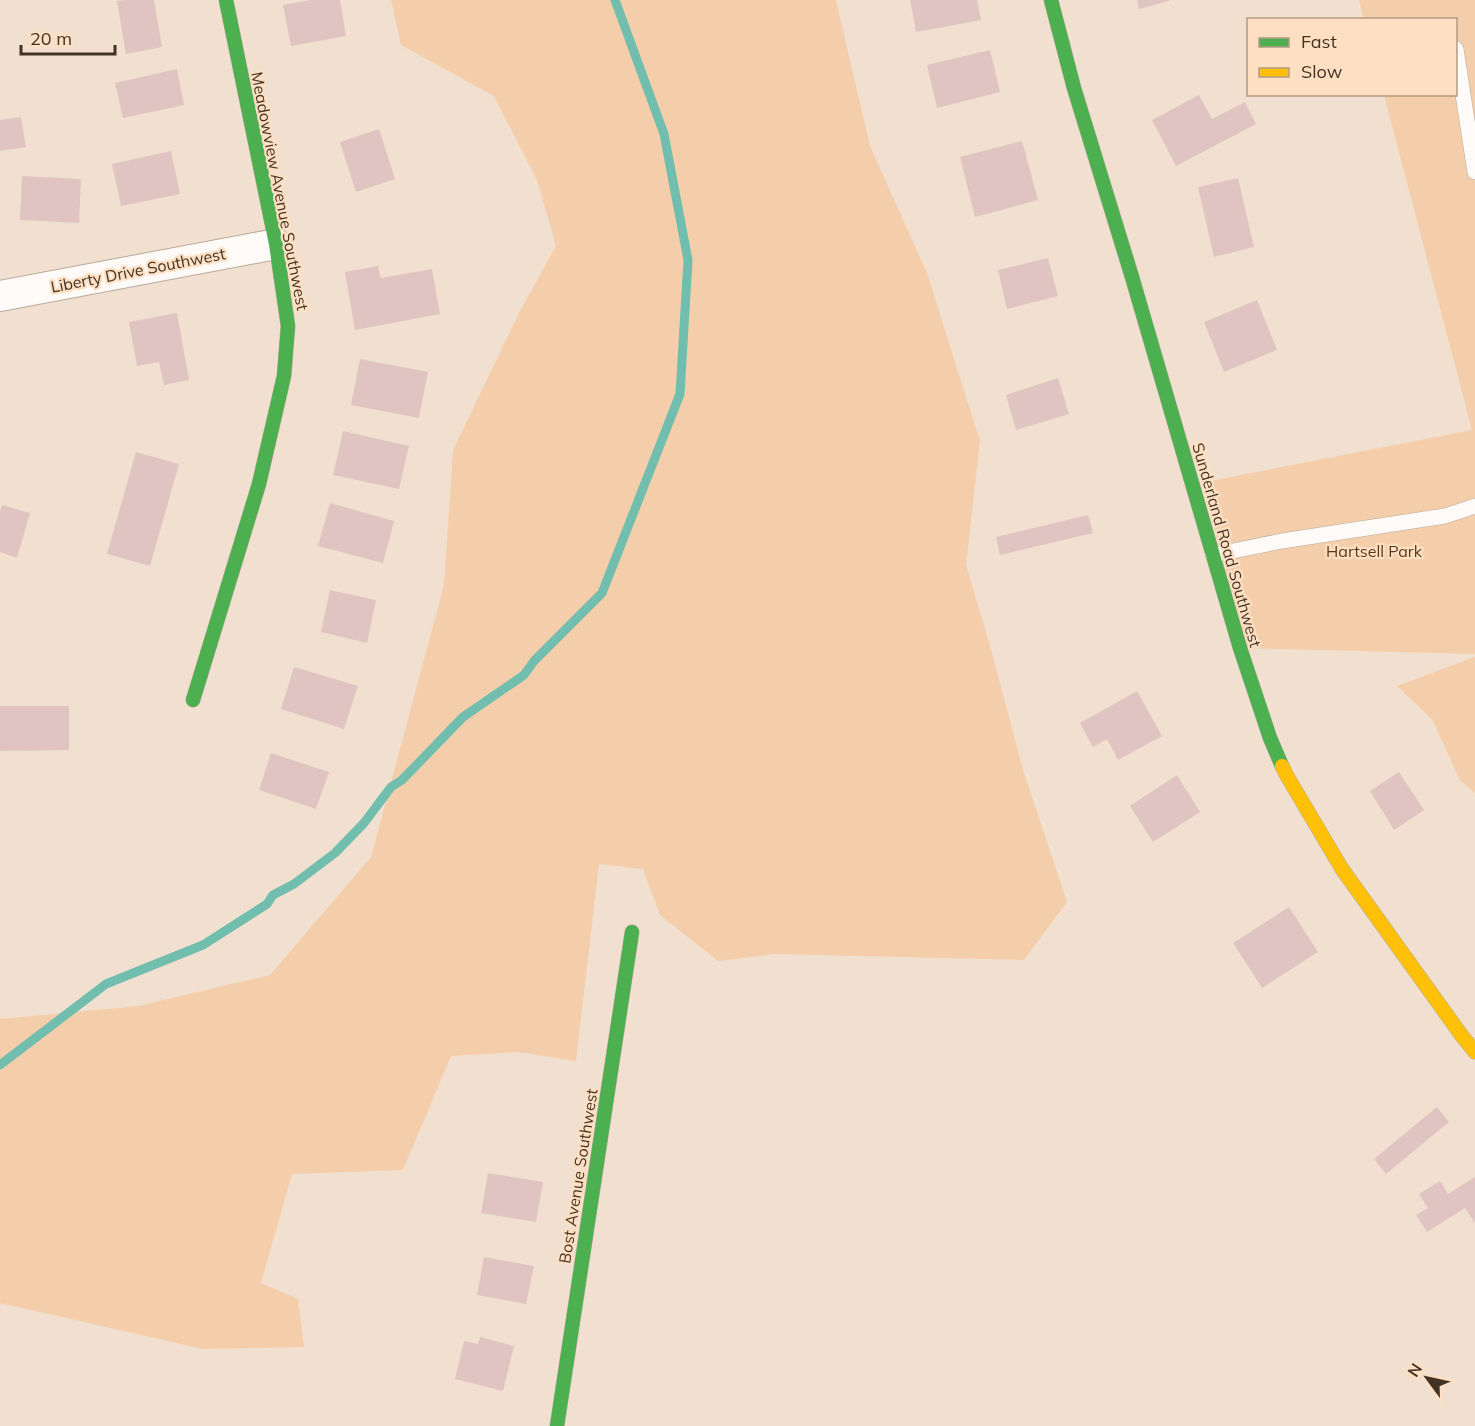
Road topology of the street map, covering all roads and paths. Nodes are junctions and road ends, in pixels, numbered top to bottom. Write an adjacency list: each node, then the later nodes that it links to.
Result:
1 (226, 0): 6 (street, Meadowview Avenue Southwest)
2 (1051, 0): 9 (street, Sunderland Road Southwest)
3 (1457, 52): 4 (lane)
4 (1468, 89): 5 (lane)
5 (1475, 172)
6 (276, 244): 7 (street, Liberty Drive Southwest); 10 (street, Meadowview Avenue Southwest)
7 (0, 296)
8 (1475, 506): 9 (lane)
9 (1213, 555): 12 (street, Sunderland Road Southwest)
10 (193, 700)
11 (632, 932): 13 (street, Bost Avenue Southwest)
12 (1475, 1052)
13 (557, 1426)

